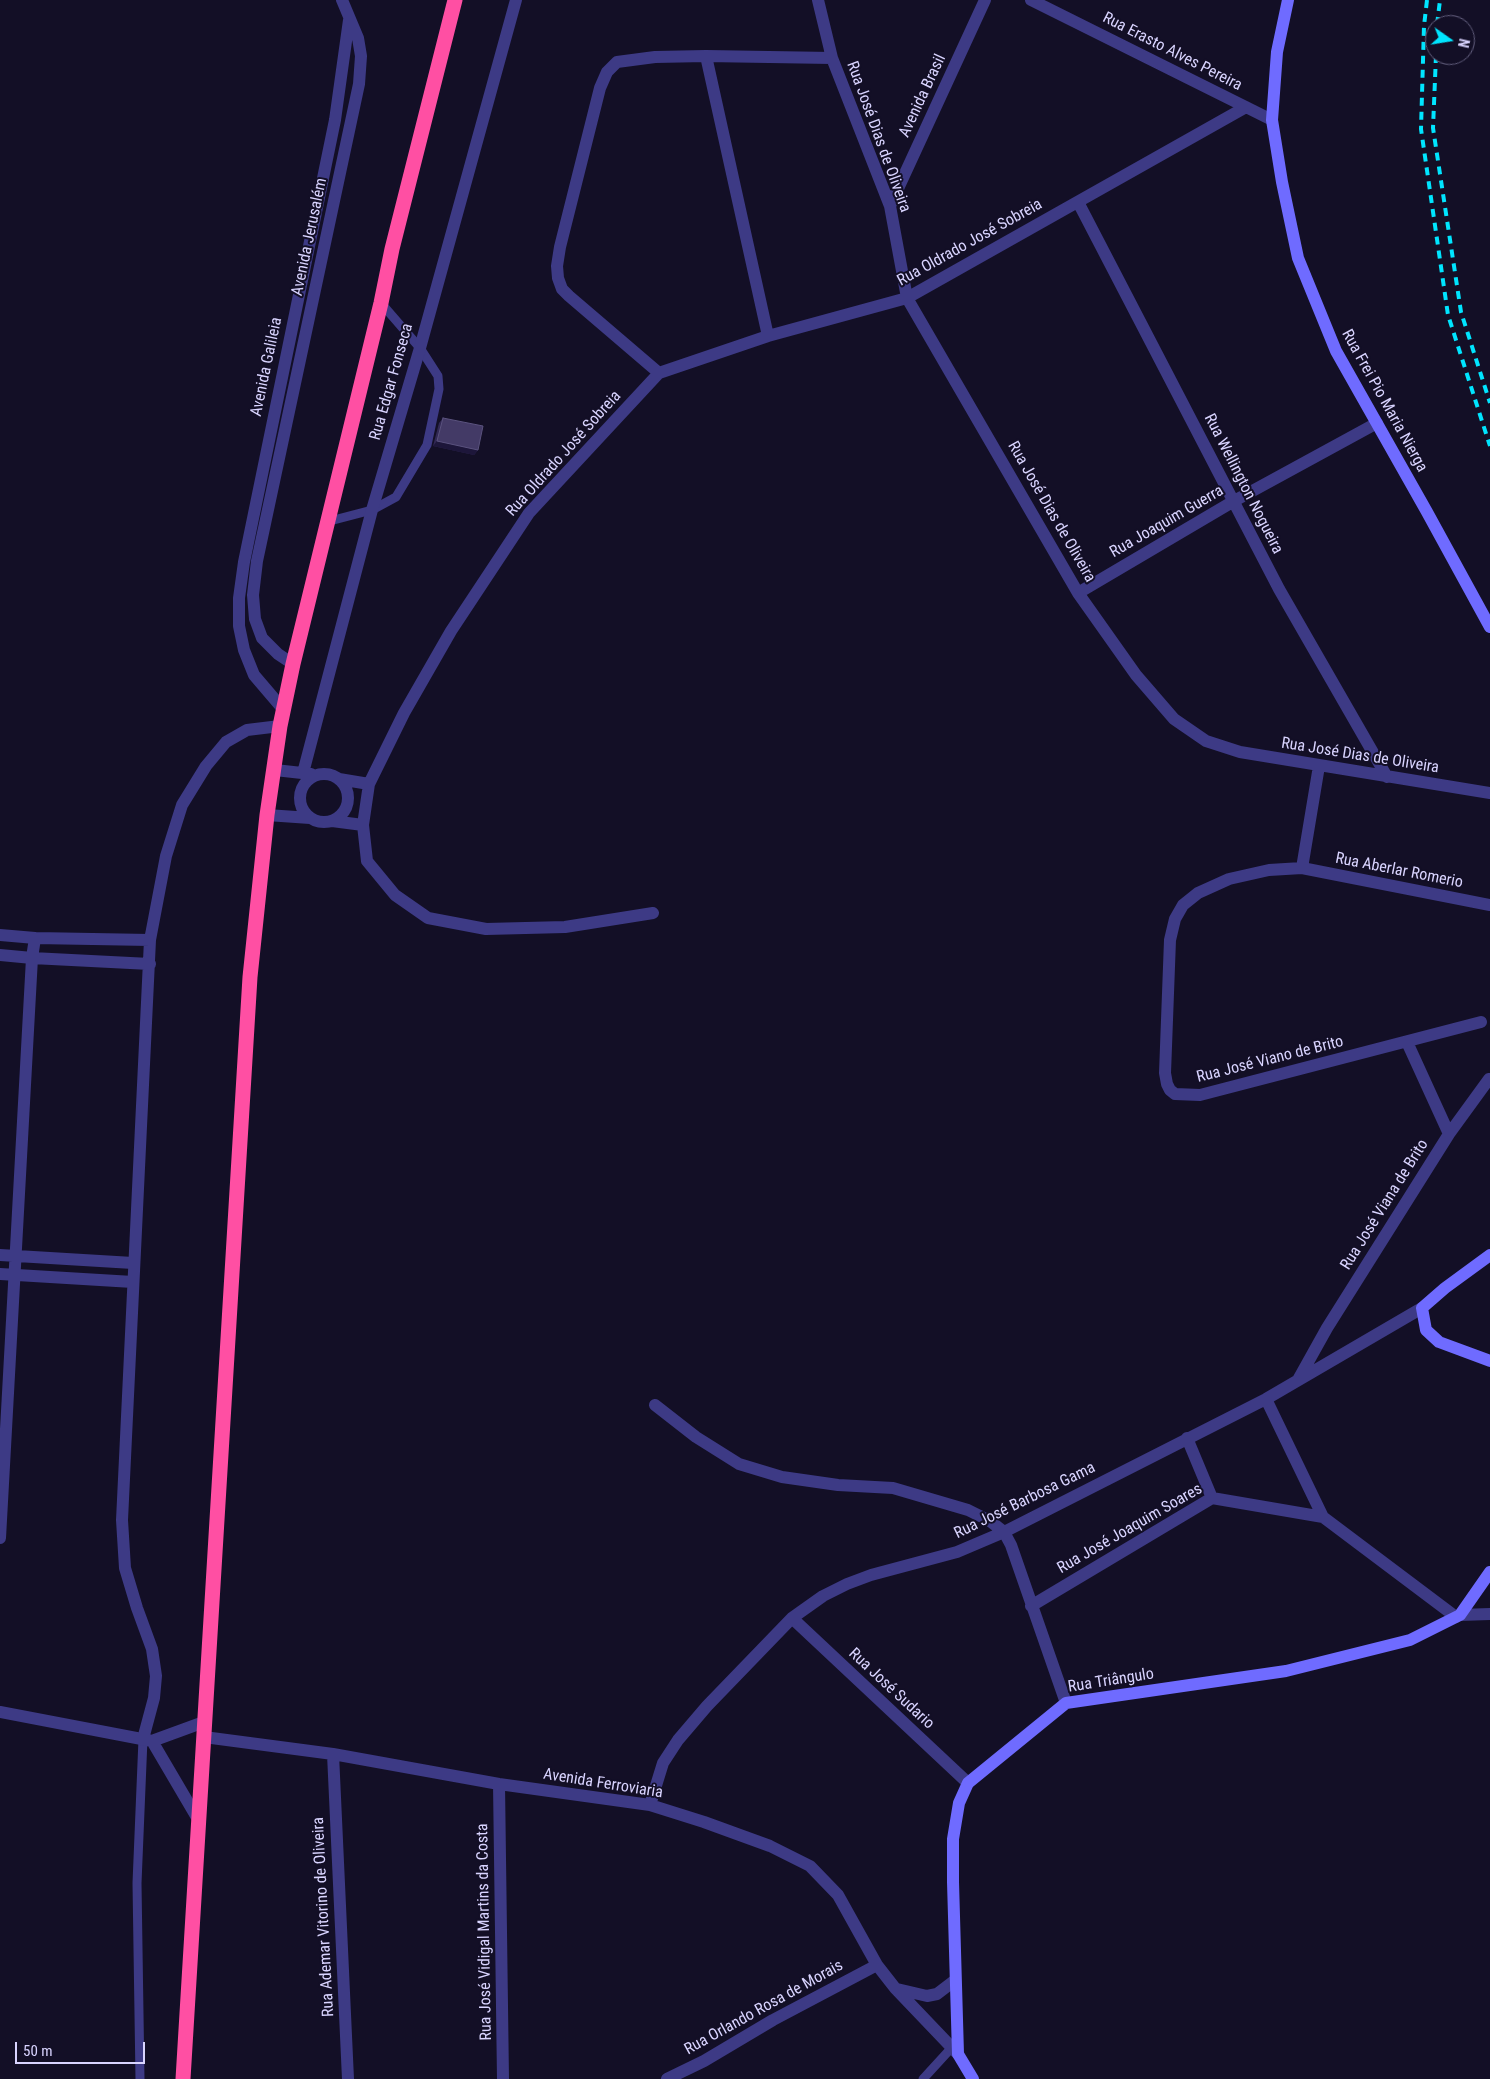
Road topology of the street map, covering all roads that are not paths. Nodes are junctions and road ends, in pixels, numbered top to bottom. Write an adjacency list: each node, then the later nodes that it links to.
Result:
1 (342, 0): 8 (street, Avenida Jerusalém)
2 (455, 0): 16 (highway)
3 (516, 0): 18 (street, Rua Edgar Fonseca)
4 (818, 0): 10 (street, Rua José Dias de Oliveira)
5 (985, 0): 14 (street, Avenida Brasil)
6 (1031, 0): 11 (street, Rua Erasto Alves Pereira)
7 (1288, 0): 12 (street, Rua Frei Pio Maria Nierga)
8 (349, 20): 26 (street, Avenida Jerusalém); 27 (street, Avenida Galileia)
9 (706, 56): 10 (street); 17 (street); 19 (street)
10 (832, 58): 14 (street, Rua José Dias de Oliveira)
11 (1246, 107): 12 (street, Rua Erasto Alves Pereira); 13 (street, Rua Oldrado José Sobreia)
12 (1272, 120): 20 (street, Rua Frei Pio Maria Nierga)
13 (1078, 202): 15 (street, Rua Oldrado José Sobreia); 21 (street, Rua Wellington Nogueira)
14 (890, 206): 15 (street, Rua José Dias de Oliveira)
15 (907, 298): 17 (street, Rua Oldrado José Sobreia); 24 (street, Rua José Dias de Oliveira)
16 (381, 303): 18 (lane); 23 (highway)
17 (768, 336): 19 (street, Rua Oldrado José Sobreia)
18 (420, 348): 22 (street, Rua Edgar Fonseca); 22 (lane)
19 (659, 373): 35 (street, Rua Oldrado José Sobreia)
20 (1377, 423): 21 (street, Rua Joaquim Guerra); 25 (street, Rua Frei Pio Maria Nierga)
21 (1234, 501): 24 (street, Rua Joaquim Guerra); 33 (street, Rua Wellington Nogueira)
22 (372, 510): 23 (lane); 31 (street, Rua Edgar Fonseca)
23 (326, 522): 26 (highway)
24 (1078, 593): 29 (street, Rua José Dias de Oliveira)
25 (1490, 627)
26 (293, 664): 27 (highway)
27 (283, 710): 28 (highway)
28 (280, 726): 30 (highway); 46 (street)
29 (1319, 766): 33 (street, Rua José Dias de Oliveira); 41 (street)
30 (274, 770): 31 (street); 37 (highway)
31 (303, 773): 32 (street)
32 (316, 775): 34 (street); 38 (street)
33 (1388, 777): 36 (street, Rua José Dias de Oliveira)
34 (339, 780): 35 (street); 39 (street)
35 (369, 784): 40 (street, Rua Oldrado José Sobreia)
36 (1490, 793)
37 (267, 815): 38 (street); 78 (highway)
38 (310, 818): 39 (street)
39 (332, 821): 40 (street)
40 (363, 825): 43 (street, Rua Oldrado José Sobreia)
41 (1302, 868): 42 (street, Rua Aberlar Romerio); 51 (street, Rua José Viano de Brito)
42 (1490, 905)
43 (653, 913)
44 (0, 935): 45 (street)
45 (35, 938): 46 (street); 48 (street)
46 (150, 940): 49 (street)
47 (0, 955): 48 (street)
48 (32, 958): 49 (street); 56 (street)
49 (150, 964): 57 (street)
50 (1481, 1022): 51 (street)
51 (1407, 1042): 53 (street, Rua José Viana de Brito)
52 (1488, 1079): 53 (street)
53 (1449, 1134): 63 (street, Rua José Viana de Brito)
54 (0, 1255): 56 (street)
55 (1490, 1255): 61 (street, Rua José Barbosa Gama)
56 (15, 1256): 57 (street); 59 (street)
57 (133, 1263): 60 (street)
58 (0, 1274): 59 (street)
59 (14, 1276): 60 (street); 70 (street)
60 (133, 1282): 79 (street)
61 (1422, 1308): 62 (street); 63 (street, Rua José Barbosa Gama)
62 (1490, 1361)
63 (1298, 1381): 64 (street, Rua José Barbosa Gama)
64 (1266, 1399): 66 (street, Rua José Barbosa Gama); 68 (street)
65 (655, 1405): 69 (street)
66 (1187, 1438): 67 (street); 69 (street, Rua José Barbosa Gama)
67 (1212, 1498): 68 (street, Rua José Joaquim Soares); 72 (street, Rua José Joaquim Soares)
68 (1323, 1517): 74 (street, Rua José Joaquim Soares)
69 (1004, 1532): 72 (street); 75 (street, Rua José Barbosa Gama)
70 (0, 1538)
71 (1490, 1572): 74 (street)
72 (1031, 1606): 76 (street)
73 (1490, 1614): 74 (street)
74 (1458, 1616): 76 (street, Rua Triângulo)
75 (792, 1618): 81 (street, Rua José Sudario); 83 (street, Rua José Barbosa Gama)
76 (1066, 1702): 81 (street, Rua Triângulo)
77 (0, 1712): 79 (street)
78 (204, 1729): 79 (street); 80 (street, Avenida Ferroviaria); 84 (highway)
79 (147, 1740): 84 (street); 89 (lane)
80 (333, 1754): 82 (street, Avenida Ferroviaria); 91 (street, Rua Ademar Vitorino de Oliveira)
81 (968, 1783): 86 (street)
82 (500, 1784): 83 (street, Avenida Ferroviaria); 92 (street, Rua José Vidigal Martins da Costa)
83 (650, 1805): 85 (street, Avenida Ferroviaria)
84 (199, 1821): 90 (highway)
85 (877, 1965): 87 (street, Avenida Ferroviaria); 93 (street, Rua Orlando Rosa de Morais)
86 (954, 1981): 87 (street); 88 (street)
87 (895, 1988): 88 (street, Avenida Ferroviaria)
88 (956, 2048): 94 (lane); 95 (street, Avenida Ferroviaria)
89 (140, 2079)
90 (183, 2079)
91 (348, 2079)
92 (503, 2079)
93 (666, 2079)
94 (923, 2079)
95 (973, 2079)

